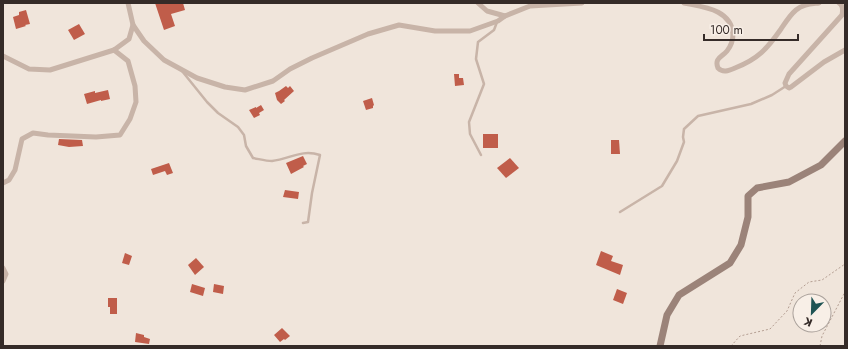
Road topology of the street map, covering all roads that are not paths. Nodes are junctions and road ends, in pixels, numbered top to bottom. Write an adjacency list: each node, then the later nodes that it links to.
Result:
1 (128, 3): 10 (street)
2 (478, 3): 8 (street)
3 (582, 3): 7 (street)
4 (684, 3): 5 (street)
5 (819, 3)
6 (838, 3): 15 (street)
7 (528, 5): 8 (street)
8 (505, 16): 9 (street)
9 (498, 21): 14 (street); 17 (lane)
10 (133, 25): 11 (street); 14 (street)
11 (114, 50): 13 (street); 18 (street)
12 (845, 50): 15 (street)
13 (3, 56)
14 (180, 69): 20 (lane)
15 (786, 86): 19 (lane)
16 (845, 142): 23 (street)
17 (481, 155)
18 (3, 183)
19 (620, 212)
20 (303, 223)
21 (3, 268): 22 (street)
22 (3, 281)
23 (660, 346)

